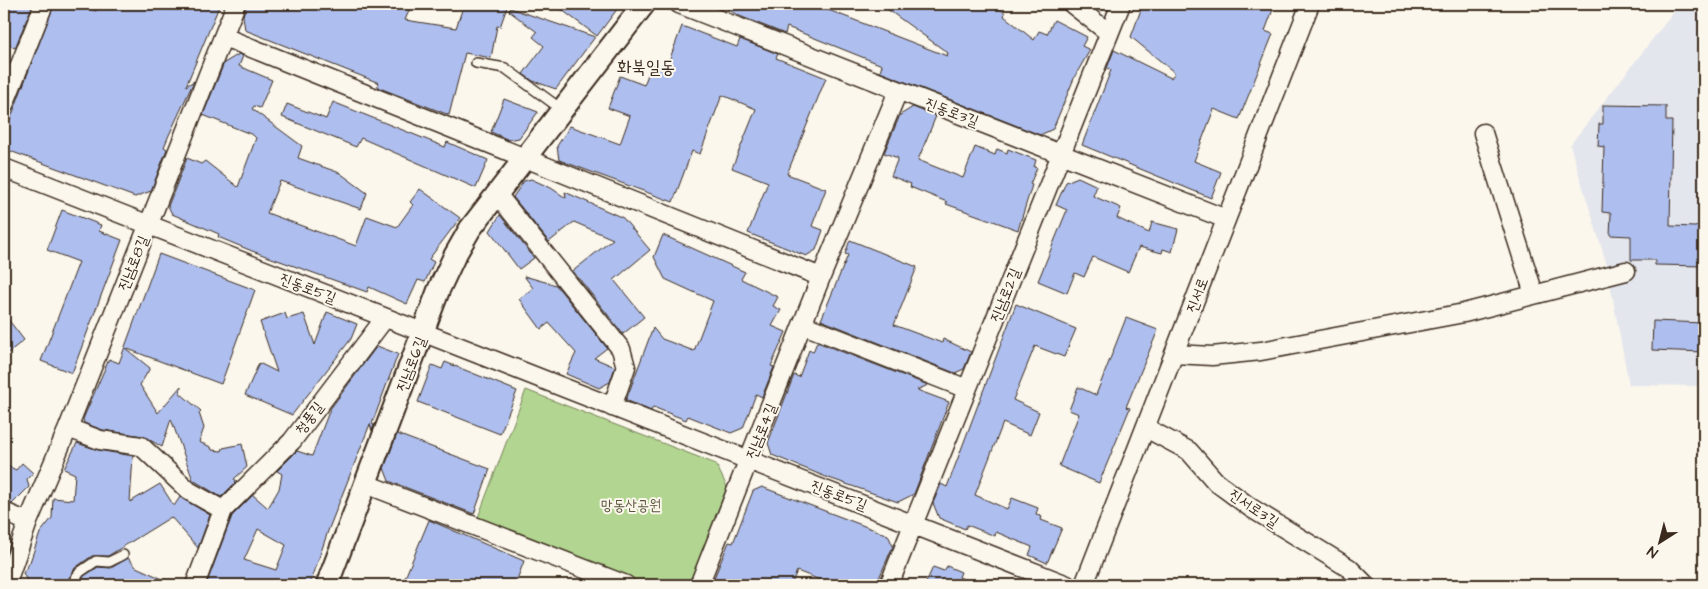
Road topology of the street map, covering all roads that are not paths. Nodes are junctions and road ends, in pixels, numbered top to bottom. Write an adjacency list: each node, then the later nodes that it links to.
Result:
1 (44, 4): 12 (street)
2 (236, 4): 9 (street, 진남로8길)
3 (644, 4): 13 (street, 진남로6길)
4 (679, 4): 11 (street, 진동로3길)
5 (1072, 4): 8 (street)
6 (1121, 4): 8 (street, 진남로2길)
7 (1310, 4): 19 (street, 진서로)
8 (1109, 33): 15 (street, 진남로2길)
9 (224, 36): 16 (street); 20 (street, 진남로8길)
10 (476, 63): 13 (lane)
11 (898, 91): 15 (street, 진동로3길); 22 (street, 진남로4길)
12 (4, 105)
13 (561, 110): 16 (street, 진남로6길)
14 (1484, 133): 23 (street)
15 (1062, 154): 19 (street, 진동로3길); 28 (street, 진남로2길)
16 (524, 159): 18 (street, 진남로6길); 22 (street)
17 (4, 168): 20 (street, 진동로5길)
18 (497, 194): 26 (street, 진남로6길); 29 (street)
19 (1226, 219): 27 (street, 진서로)
20 (148, 226): 24 (street, 진동로5길); 30 (street, 진남로8길)
21 (1626, 271): 23 (street)
22 (821, 277): 25 (street, 진남로4길)
23 (1534, 294): 27 (street)
24 (385, 318): 26 (street, 진동로5길); 34 (street, 청풍길)
25 (804, 325): 28 (street); 32 (street, 진남로4길)
26 (423, 332): 29 (street, 진동로5길); 33 (street, 진남로6길)
27 (1175, 354): 31 (street, 진서로)
28 (967, 389): 37 (street, 진남로2길)
29 (612, 407): 32 (street, 진동로5길)
30 (68, 428): 34 (street); 36 (street, 진남로8길)
31 (1146, 428): 47 (street, 진서로); 48 (street, 진서로3길)
32 (750, 460): 37 (street, 진동로5길); 44 (street, 진남로4길)
33 (366, 484): 42 (street, 진남로6길); 43 (street)
34 (223, 510): 41 (street, 청풍길)
35 (4, 512): 36 (street)
36 (28, 522): 39 (street, 진남로8길)
37 (912, 524): 45 (street, 진남로2길); 46 (street, 진동로5길)
38 (123, 555): 40 (lane)
39 (6, 585)
40 (71, 585)
41 (194, 585)
42 (327, 585)
43 (626, 585)
44 (699, 585)
45 (889, 585)
46 (1067, 585)
47 (1084, 585)
48 (1366, 585)

